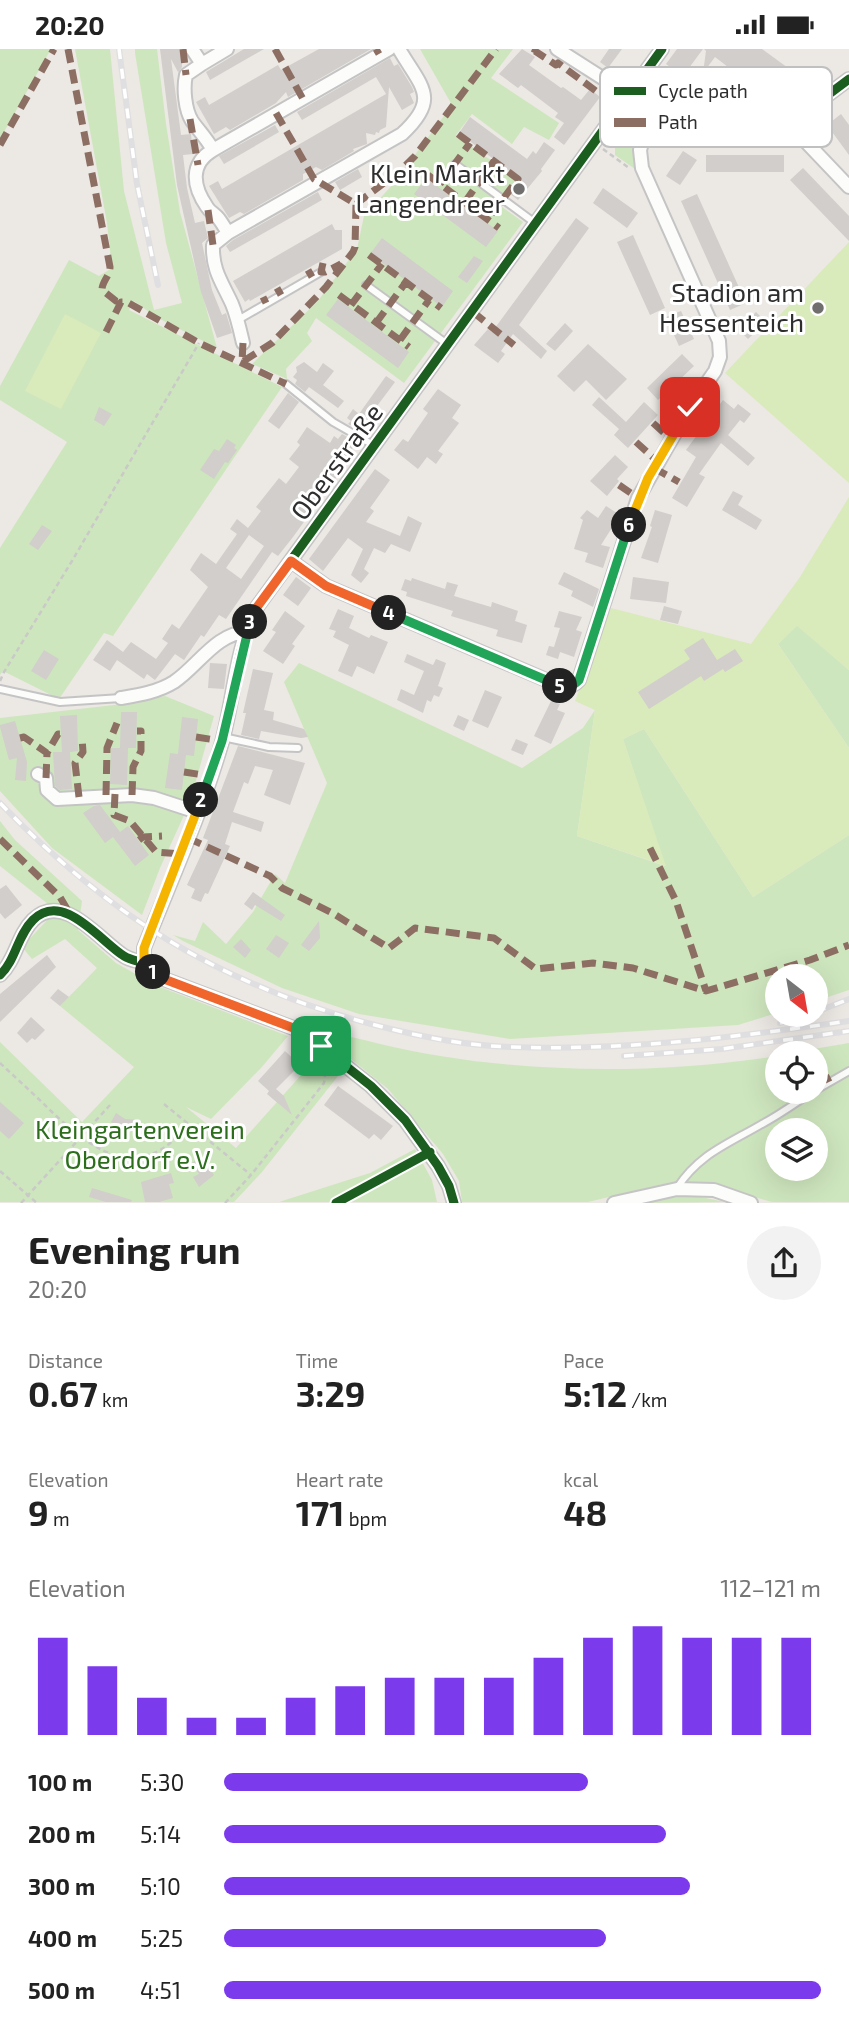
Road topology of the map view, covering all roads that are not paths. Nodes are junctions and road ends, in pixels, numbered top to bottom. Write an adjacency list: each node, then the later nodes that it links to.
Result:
1 (192, 49): 7 (street)
2 (228, 49): 7 (street)
3 (389, 49): 15 (street)
4 (400, 49): 19 (street)
5 (556, 49): 9 (street)
6 (662, 49): 8 (street, Oberstraße)
7 (202, 64): 15 (street)
8 (649, 67)
9 (600, 77)
10 (849, 79): 11 (street)
11 (832, 92)
12 (600, 135): 18 (street, Oberstraße)
13 (642, 147): 27 (street)
14 (811, 147): 17 (street)
15 (213, 150): 19 (street)
16 (455, 164): 18 (lane)
17 (849, 187)
18 (537, 224): 24 (street, Oberstraße)
19 (228, 233): 22 (street)
20 (321, 272): 22 (lane)
21 (366, 285): 24 (lane)
22 (237, 321): 23 (street)
23 (243, 343)
24 (448, 345): 26 (street, Oberstraße)
25 (286, 384): 26 (lane)
26 (375, 446): 27 (street, Oberstraße)
27 (291, 561): 28 (street, Oberstraße)
28 (247, 632): 30 (street); 31 (street, Oberstraße)
29 (0, 689): 30 (lane)
30 (121, 698)
31 (223, 737): 32 (lane); 34 (street, Oberstraße)
32 (298, 748)
33 (38, 774): 34 (street)
34 (197, 812): 35 (street, Oberstraße)
35 (144, 963): 36 (street); 41 (street)
36 (0, 975)
37 (849, 1071): 38 (lane)
38 (828, 1083)
39 (794, 1104): 40 (lane)
40 (676, 1189): 42 (street); 43 (street)
41 (454, 1202)
42 (614, 1202)
43 (751, 1202)

